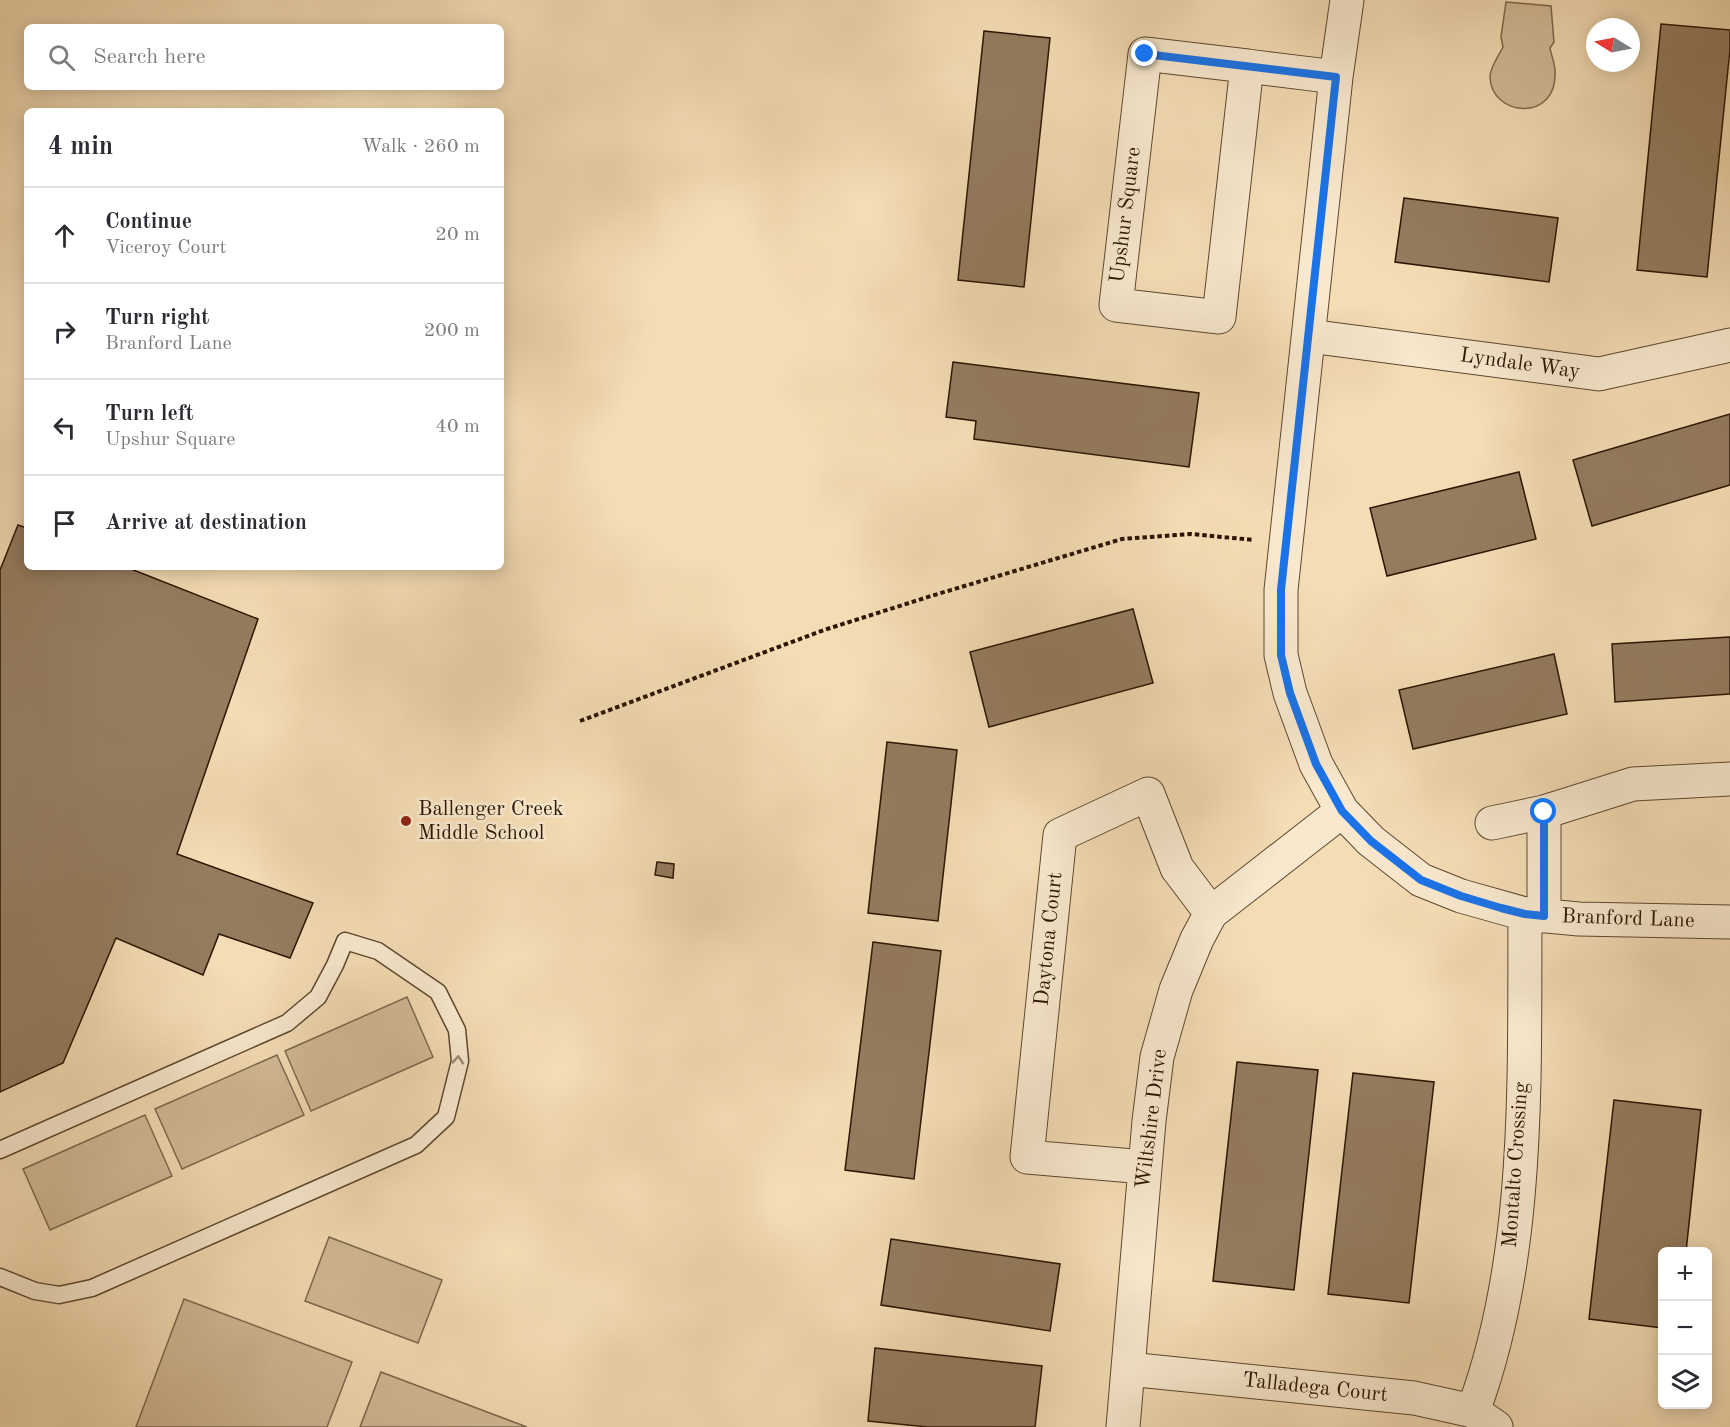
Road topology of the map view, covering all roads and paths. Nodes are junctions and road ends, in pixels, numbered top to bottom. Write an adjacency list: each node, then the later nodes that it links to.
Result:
1 (1347, 0): 3 (street, Branford Lane)
2 (1247, 66): 2 (street, Upshur Square); 3 (street, Upshur Square)
3 (1336, 77): 4 (street, Branford Lane)
4 (1309, 336): 5 (street, Lyndale Way); 9 (street, Branford Lane)
5 (1730, 345)
6 (1259, 540): 7 (path)
7 (580, 721)
8 (1730, 779): 10 (street)
9 (1342, 811): 12 (street, Wiltshire Drive); 13 (street, Branford Lane)
10 (1544, 812): 11 (street); 13 (street, Montalto Crossing)
11 (1492, 823)
12 (1211, 913): 16 (street, Wiltshire Drive); 16 (street, Daytona Court)
13 (1534, 915): 14 (street, Branford Lane); 19 (street, Montalto Crossing)
14 (1730, 922)
15 (0, 1150): 17 (lane, one-way to 15)
16 (1145, 1167): 18 (street, Wiltshire Drive)
17 (0, 1277)
18 (1128, 1369): 19 (street, Talladega Court); 20 (street, Wiltshire Drive)
19 (1485, 1419)
20 (1123, 1427)

